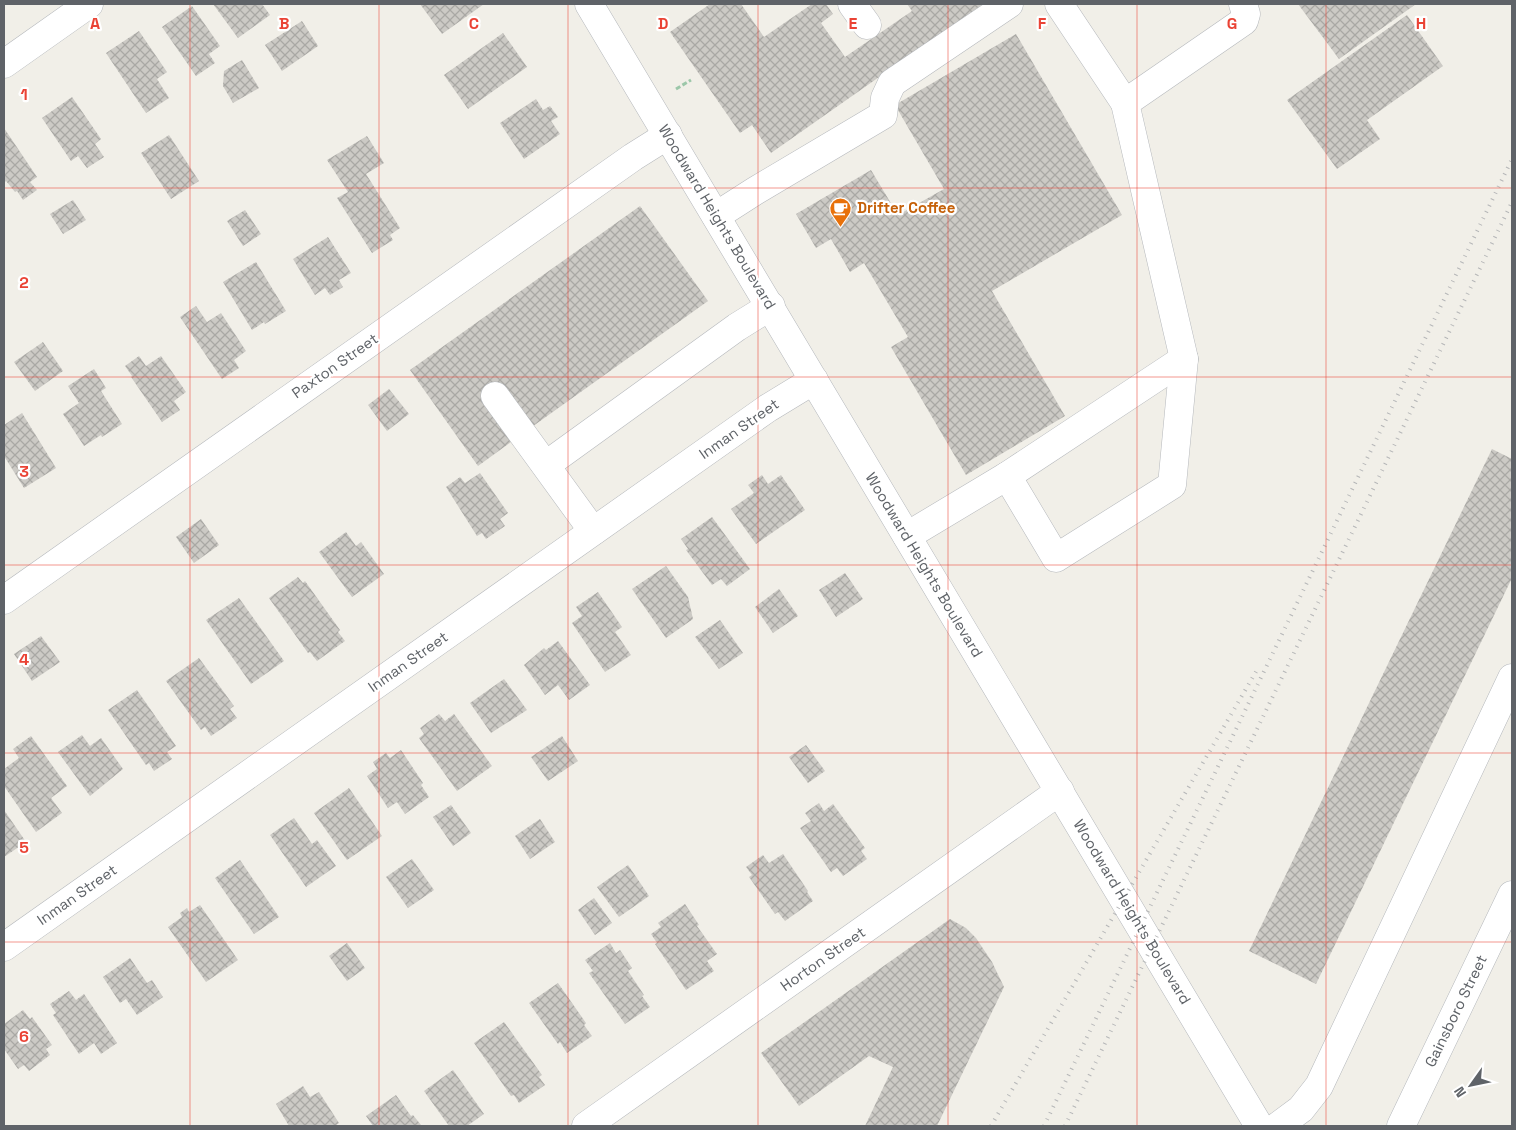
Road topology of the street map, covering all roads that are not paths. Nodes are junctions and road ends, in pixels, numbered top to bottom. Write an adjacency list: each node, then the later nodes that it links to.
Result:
1 (89, 4): 6 (street)
2 (589, 4): 8 (street, Woodward Heights Boulevard)
3 (1009, 4): 9 (street)
4 (1059, 4): 7 (street)
5 (1243, 4): 7 (street)
6 (4, 64)
7 (1125, 103): 11 (street)
8 (668, 136): 9 (street, Woodward Heights Boulevard); 18 (street, Paxton Street)
9 (716, 216): 10 (street, Woodward Heights Boulevard)
10 (770, 306): 12 (street, Woodward Heights Boulevard); 14 (street)
11 (1184, 359): 15 (street); 15 (street)
12 (814, 380): 16 (street, Inman Street); 17 (street, Woodward Heights Boulevard)
13 (495, 396): 14 (street)
14 (546, 465): 16 (street)
15 (1007, 476): 17 (street)
16 (593, 531): 22 (street, Inman Street)
17 (907, 536): 20 (street, Woodward Heights Boulevard)
18 (4, 600)
19 (1512, 678): 25 (street)
20 (1060, 790): 23 (street, Horton Street); 24 (street, Woodward Heights Boulevard)
21 (1512, 895): 26 (street, Gainsboro Street)
22 (4, 947)
23 (586, 1126)
24 (1259, 1126)
25 (1278, 1126)
26 (1401, 1126)

